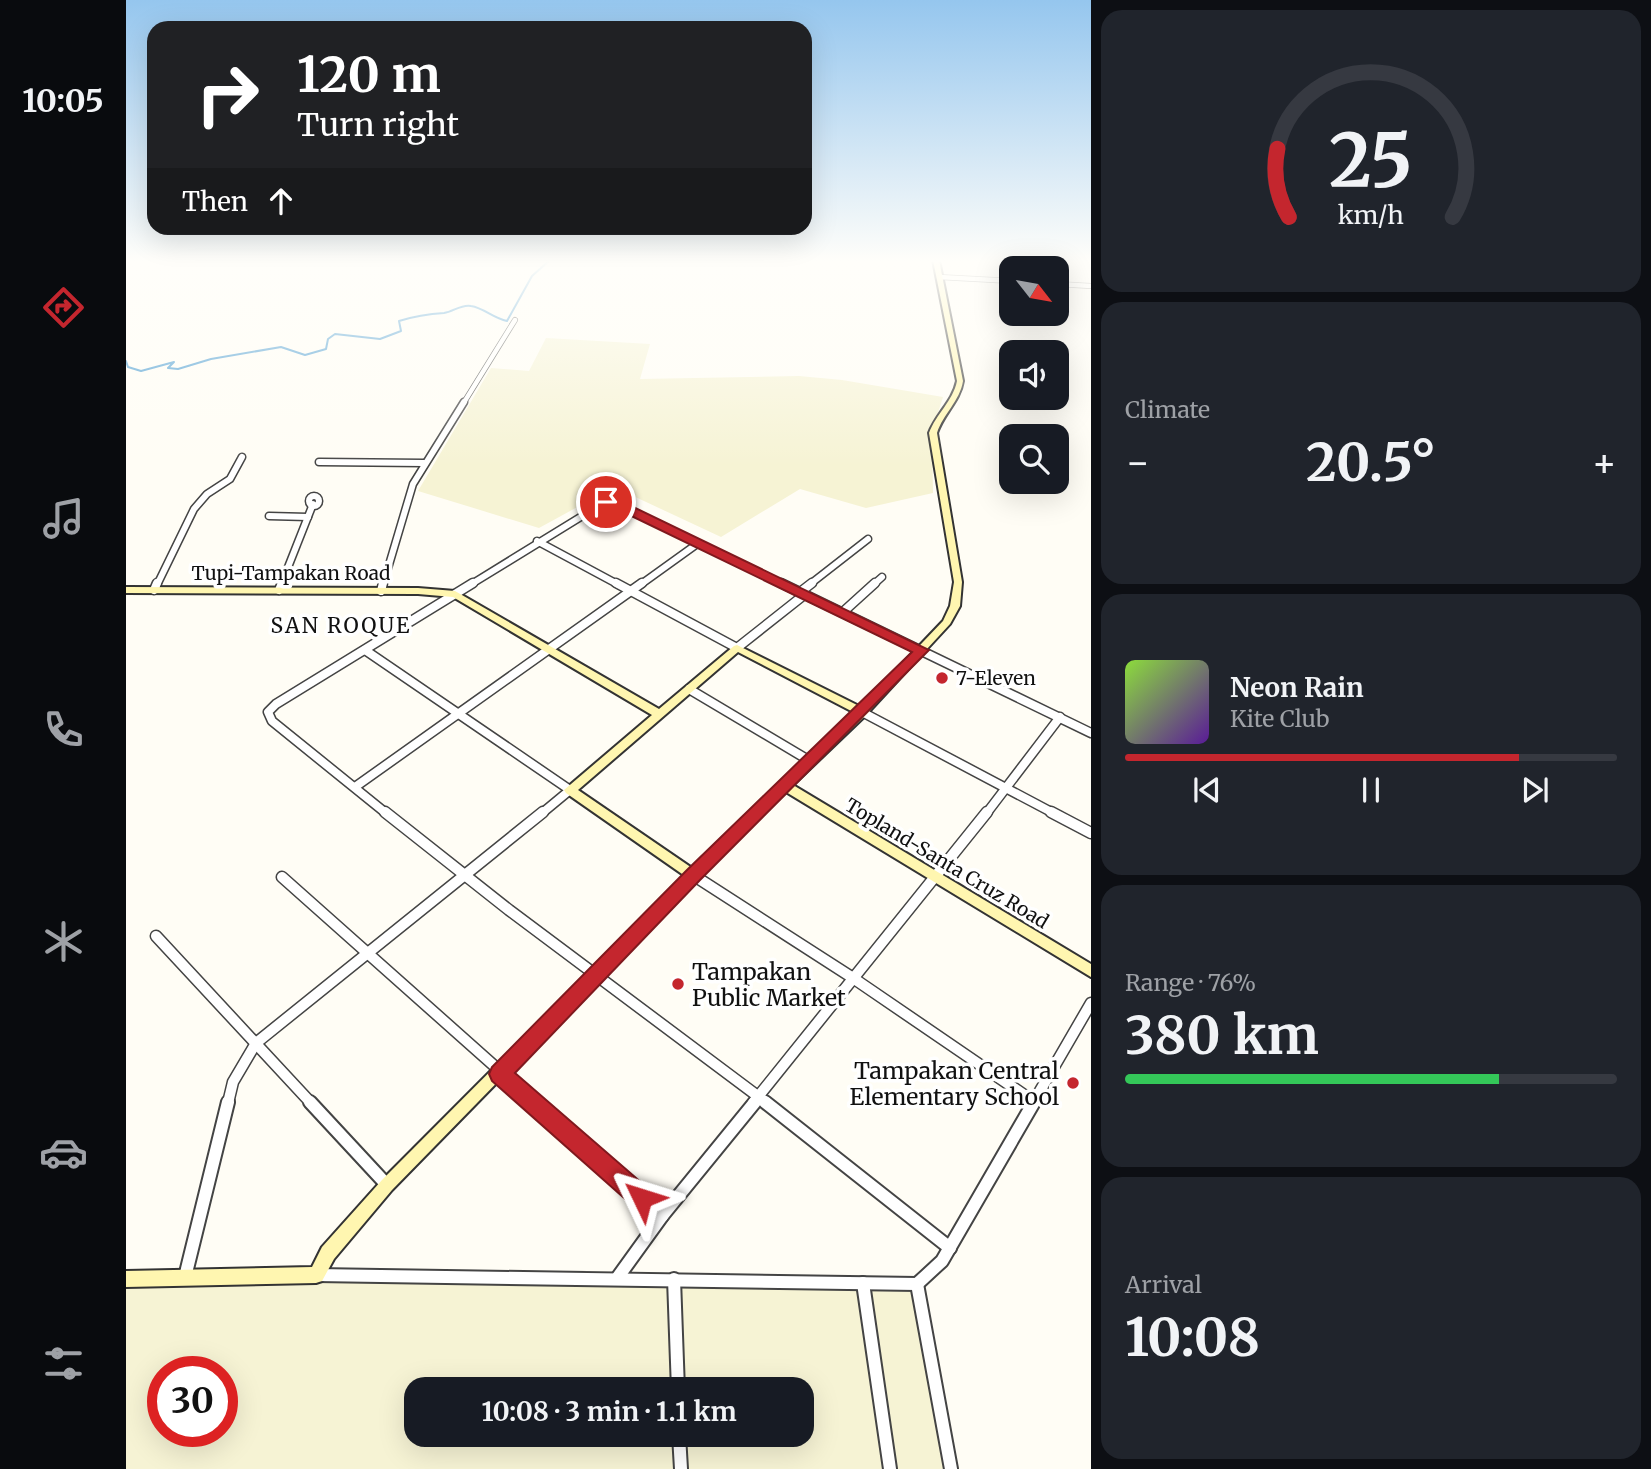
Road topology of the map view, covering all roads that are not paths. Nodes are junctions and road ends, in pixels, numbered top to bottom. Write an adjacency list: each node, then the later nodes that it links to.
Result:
1 (510, 329): 5 (street)
2 (949, 329): 24 (main road)
3 (242, 457): 14 (street)
4 (319, 462): 5 (street)
5 (424, 463): 16 (street)
6 (313, 504): 8 (street)
7 (269, 516): 8 (street)
8 (308, 517): 15 (street)
9 (868, 539): 19 (street)
10 (537, 541): 11 (street); 17 (street); 18 (street)
11 (697, 544): 17 (street); 19 (street)
12 (882, 578): 20 (street)
13 (126, 590): 14 (main road, Tupi-Tampakan Road)
14 (154, 590): 15 (main road, Tupi-Tampakan Road)
15 (279, 590): 16 (main road, Tupi-Tampakan Road)
16 (381, 591): 18 (main road, Tupi-Tampakan Road)
17 (630, 591): 21 (street); 22 (street)
18 (455, 594): 22 (main road); 23 (street)
19 (801, 594): 20 (street); 21 (street)
20 (843, 612): 24 (street)
21 (737, 648): 25 (main road); 26 (main road)
22 (550, 649): 27 (street); 28 (main road)
23 (365, 650): 27 (street); 33 (street)
24 (922, 650): 26 (main road); 29 (street)
25 (689, 689): 28 (main road); 31 (street)
26 (862, 712): 31 (main road); 34 (street)
27 (458, 713): 33 (street); 35 (street)
28 (659, 714): 35 (main road)
29 (1060, 717): 30 (street); 34 (street)
30 (1091, 733)
31 (810, 761): 32 (main road)
32 (786, 786): 38 (main road); 40 (main road, Topland-Santa Cruz Road)
33 (355, 787): 37 (street)
34 (1005, 787): 36 (street); 40 (street)
35 (570, 790): 37 (street); 38 (main road)
36 (1091, 833)
37 (464, 873): 42 (street); 44 (street)
38 (693, 875): 44 (main road); 45 (street)
39 (282, 877): 42 (street)
40 (937, 877): 43 (main road, Topland-Santa Cruz Road); 45 (street)
41 (156, 936): 47 (street)
42 (366, 953): 47 (street); 48 (street)
43 (1091, 971)
44 (595, 976): 48 (main road); 49 (street)
45 (853, 978): 49 (street); 50 (street)
46 (1091, 1003): 50 (street)
47 (256, 1043): 51 (street); 55 (street)
48 (500, 1074): 51 (main road); 52 (street)
49 (760, 1098): 52 (street); 53 (street)
50 (1033, 1101): 53 (street)
51 (387, 1185): 54 (main road)
52 (662, 1216): 56 (street)
53 (950, 1248): 60 (street)
54 (316, 1275): 55 (main road); 56 (street)
55 (185, 1277): 57 (main road)
56 (618, 1277): 58 (street)
57 (126, 1279)
58 (674, 1279): 59 (street); 61 (street)
59 (863, 1283): 60 (street); 64 (street)
60 (917, 1284): 65 (street)
61 (678, 1377)
62 (680, 1447): 63 (street)
63 (681, 1469)
64 (890, 1469)
65 (951, 1469)

